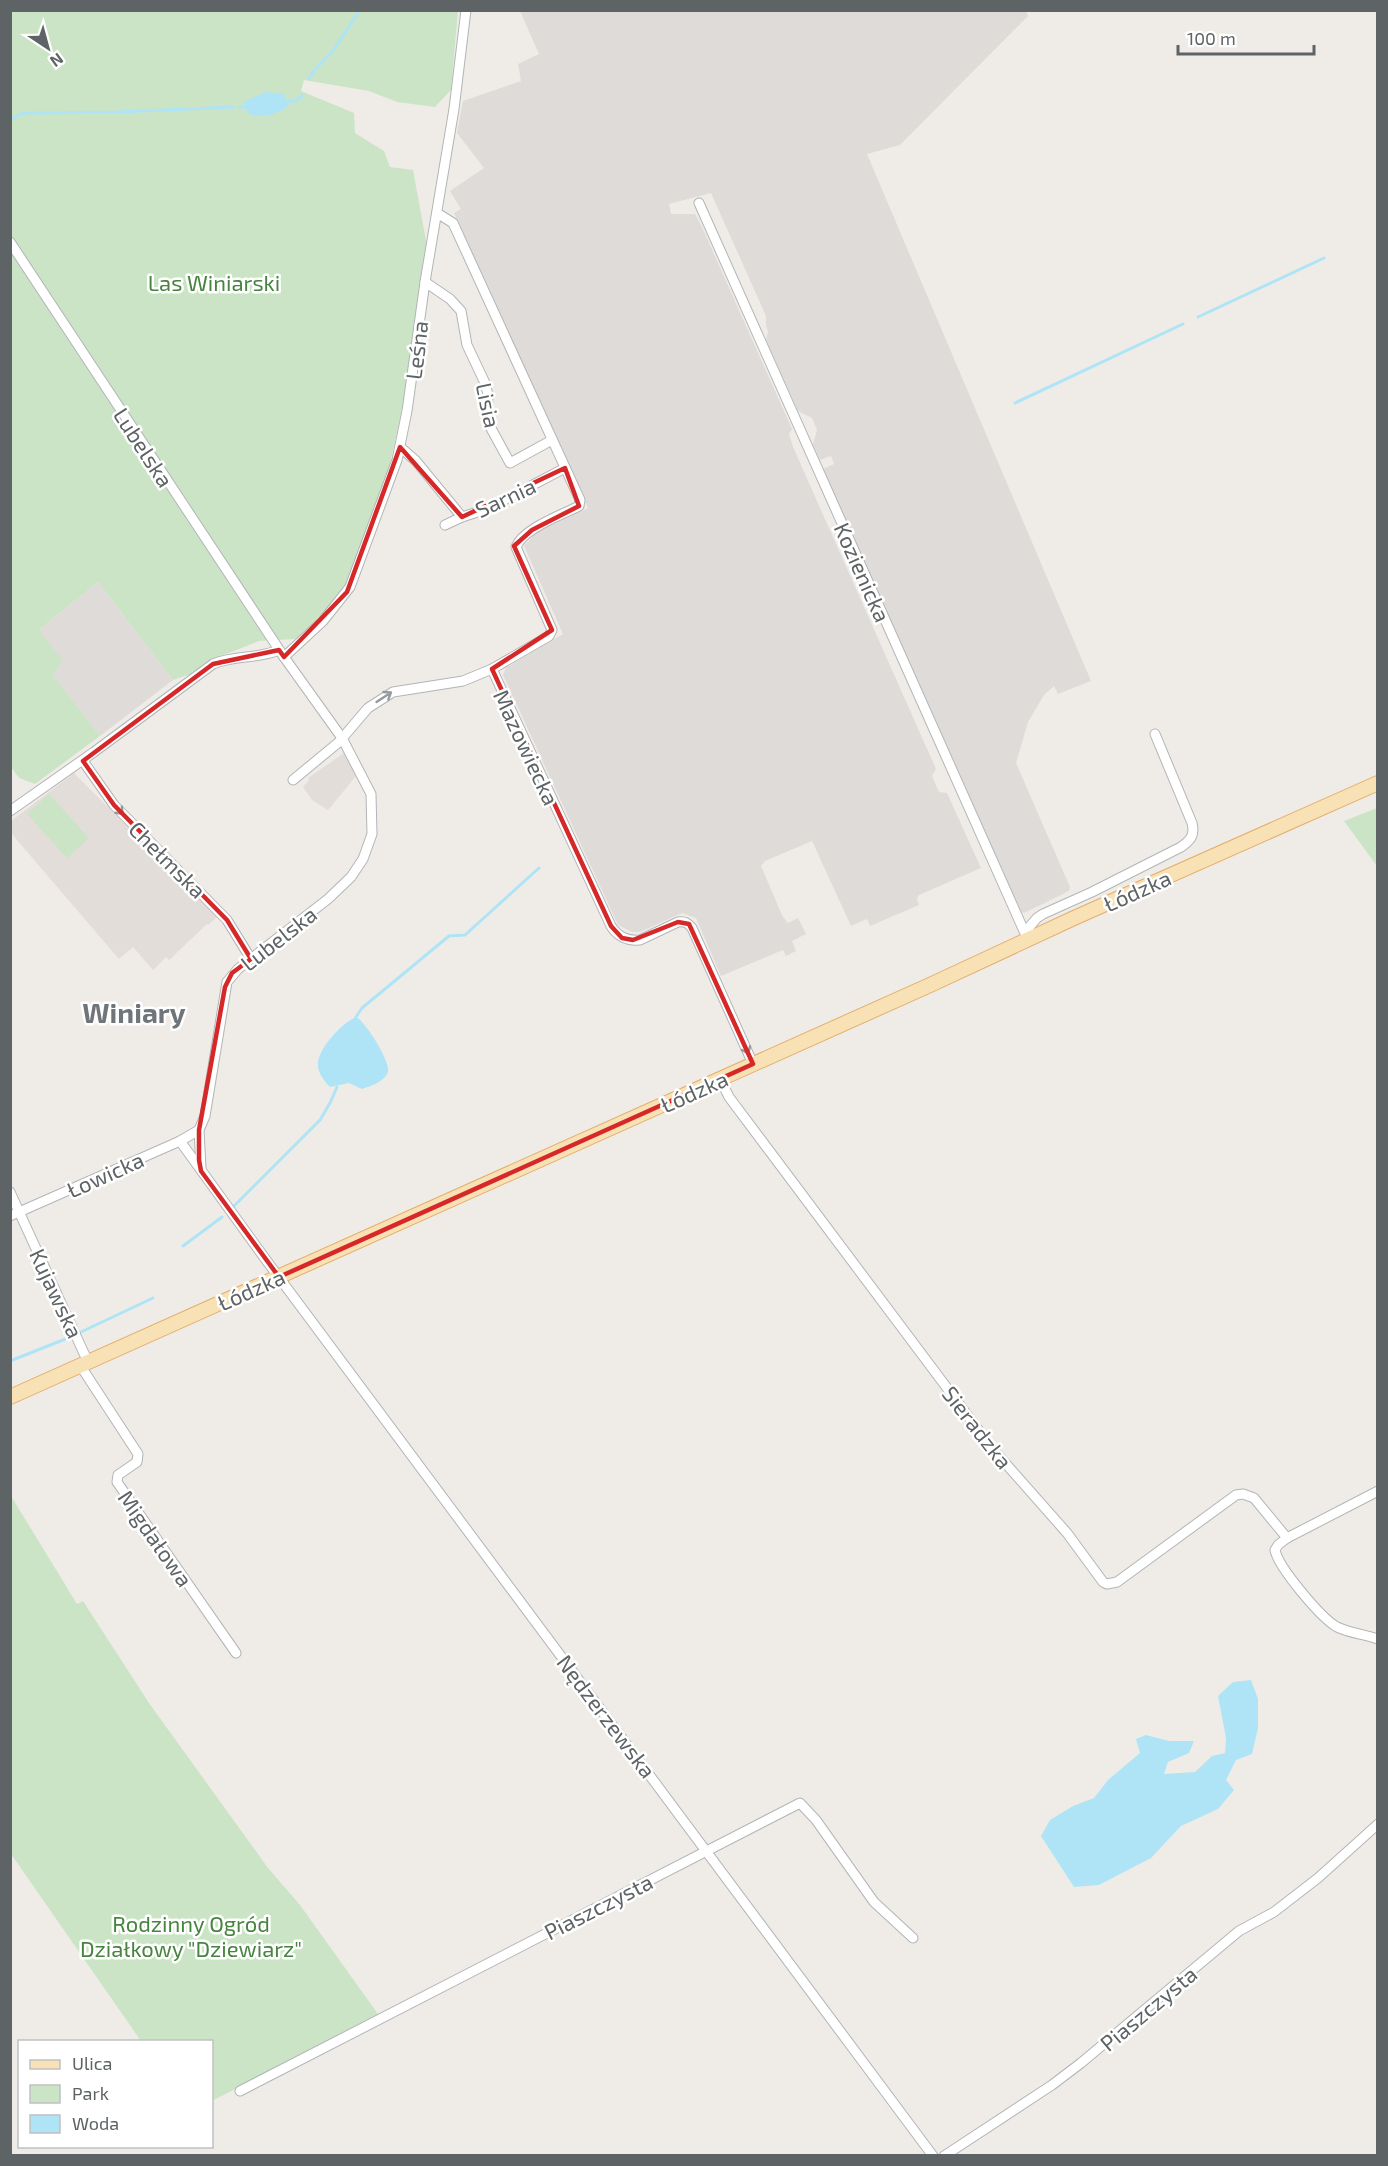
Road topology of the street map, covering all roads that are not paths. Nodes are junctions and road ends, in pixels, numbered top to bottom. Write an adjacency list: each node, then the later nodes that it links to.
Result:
1 (466, 10): 3 (street, Leśna)
2 (699, 202): 19 (street, Kozienicka)
3 (436, 213): 5 (street, Leśna); 6 (street, Mazowiecka)
4 (10, 242): 11 (street, Lubelska)
5 (425, 282): 6 (street, Lisia); 7 (street, Leśna)
6 (552, 440): 8 (street, Mazowiecka)
7 (400, 447): 9 (street); 11 (street, Leśna)
8 (565, 468): 9 (street, Sarnia); 12 (street, Mazowiecka)
9 (462, 517): 10 (street, Sarnia)
10 (445, 525)
11 (282, 654): 14 (street, Lubelska); 15 (street)
12 (492, 669): 14 (street, one-way to 12); 21 (street, Mazowiecka, one-way to 21)
13 (1155, 734): 19 (street)
14 (342, 738): 16 (street); 20 (street, Lubelska)
15 (82, 761): 18 (street); 20 (street, Chełmska, one-way to 20)
16 (293, 780)
17 (1377, 783): 19 (main road, Łódzka)
18 (10, 812)
19 (1027, 937): 21 (main road, Łódzka)
20 (250, 959): 23 (street, Lubelska)
21 (753, 1064): 22 (main road, Łódzka)
22 (720, 1079): 28 (main road, Łódzka); 32 (street, Sieradzka)
23 (199, 1130): 24 (street, Łowicka); 25 (street, Lubelska)
24 (180, 1141): 25 (street); 27 (street, Łowicka)
25 (201, 1171): 28 (street)
26 (10, 1192): 27 (street, Kujawska)
27 (15, 1214): 29 (street, Kujawska)
28 (279, 1277): 29 (main road, Łódzka); 36 (street, Nędzerzewska)
29 (84, 1364): 30 (main road, Łódzka); 34 (street, Migdałowa)
30 (10, 1396)
31 (1377, 1491): 32 (street)
32 (1287, 1538): 33 (street)
33 (1377, 1639)
34 (236, 1653)
35 (1377, 1824): 40 (street, Piaszczysta)
36 (707, 1851): 37 (street, Piaszczysta); 38 (street, Piaszczysta); 39 (street, Nędzerzewska)
37 (913, 1938)
38 (240, 2091)
39 (933, 2156)
40 (945, 2156)

